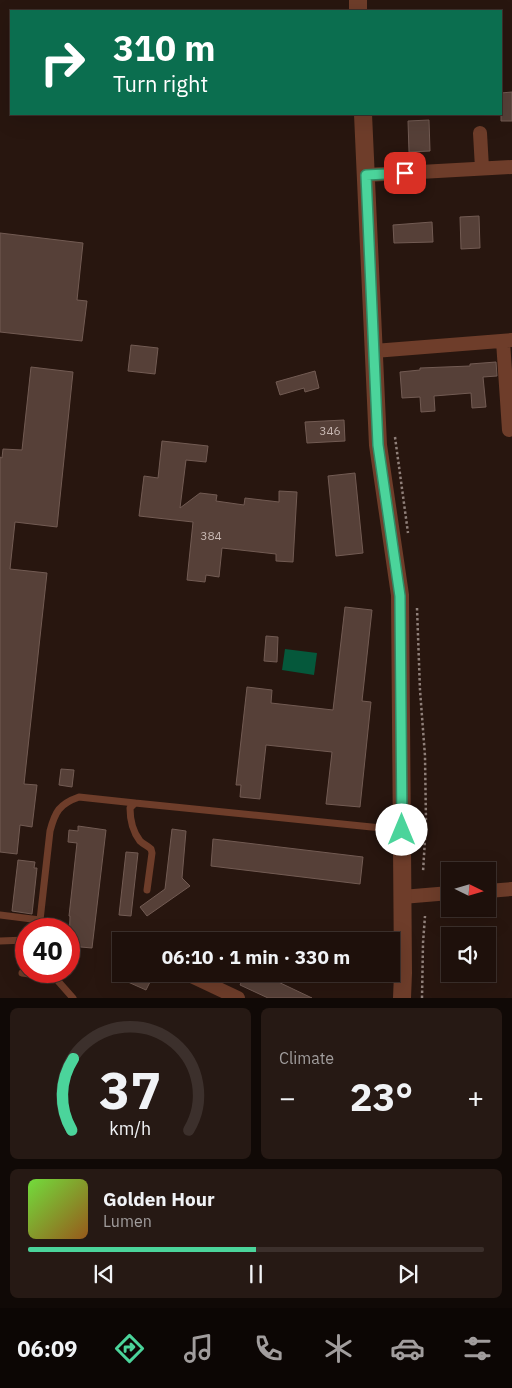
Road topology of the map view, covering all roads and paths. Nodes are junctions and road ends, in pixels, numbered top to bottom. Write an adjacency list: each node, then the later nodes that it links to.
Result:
1 (363, 115): 5 (street)
2 (480, 133): 4 (street)
3 (512, 167): 4 (street)
4 (482, 168): 5 (street)
5 (366, 175): 7 (street)
6 (508, 340): 7 (street); 8 (street)
7 (374, 351): 10 (street)
8 (509, 430)
9 (135, 803): 10 (lane); 12 (lane); 19 (lane)
10 (402, 830): 15 (street)
11 (512, 889): 13 (street)
12 (148, 890)
13 (496, 890)
14 (441, 895): 15 (street)
15 (402, 898): 26 (street)
16 (0, 915): 18 (lane)
17 (426, 916): 27 (path)
18 (24, 918)
19 (40, 918)
20 (15, 941): 21 (lane)
21 (0, 942)
22 (204, 982): 25 (street)
23 (60, 983): 24 (lane)
24 (73, 998)
25 (238, 998)
26 (402, 998)
27 (422, 998)

